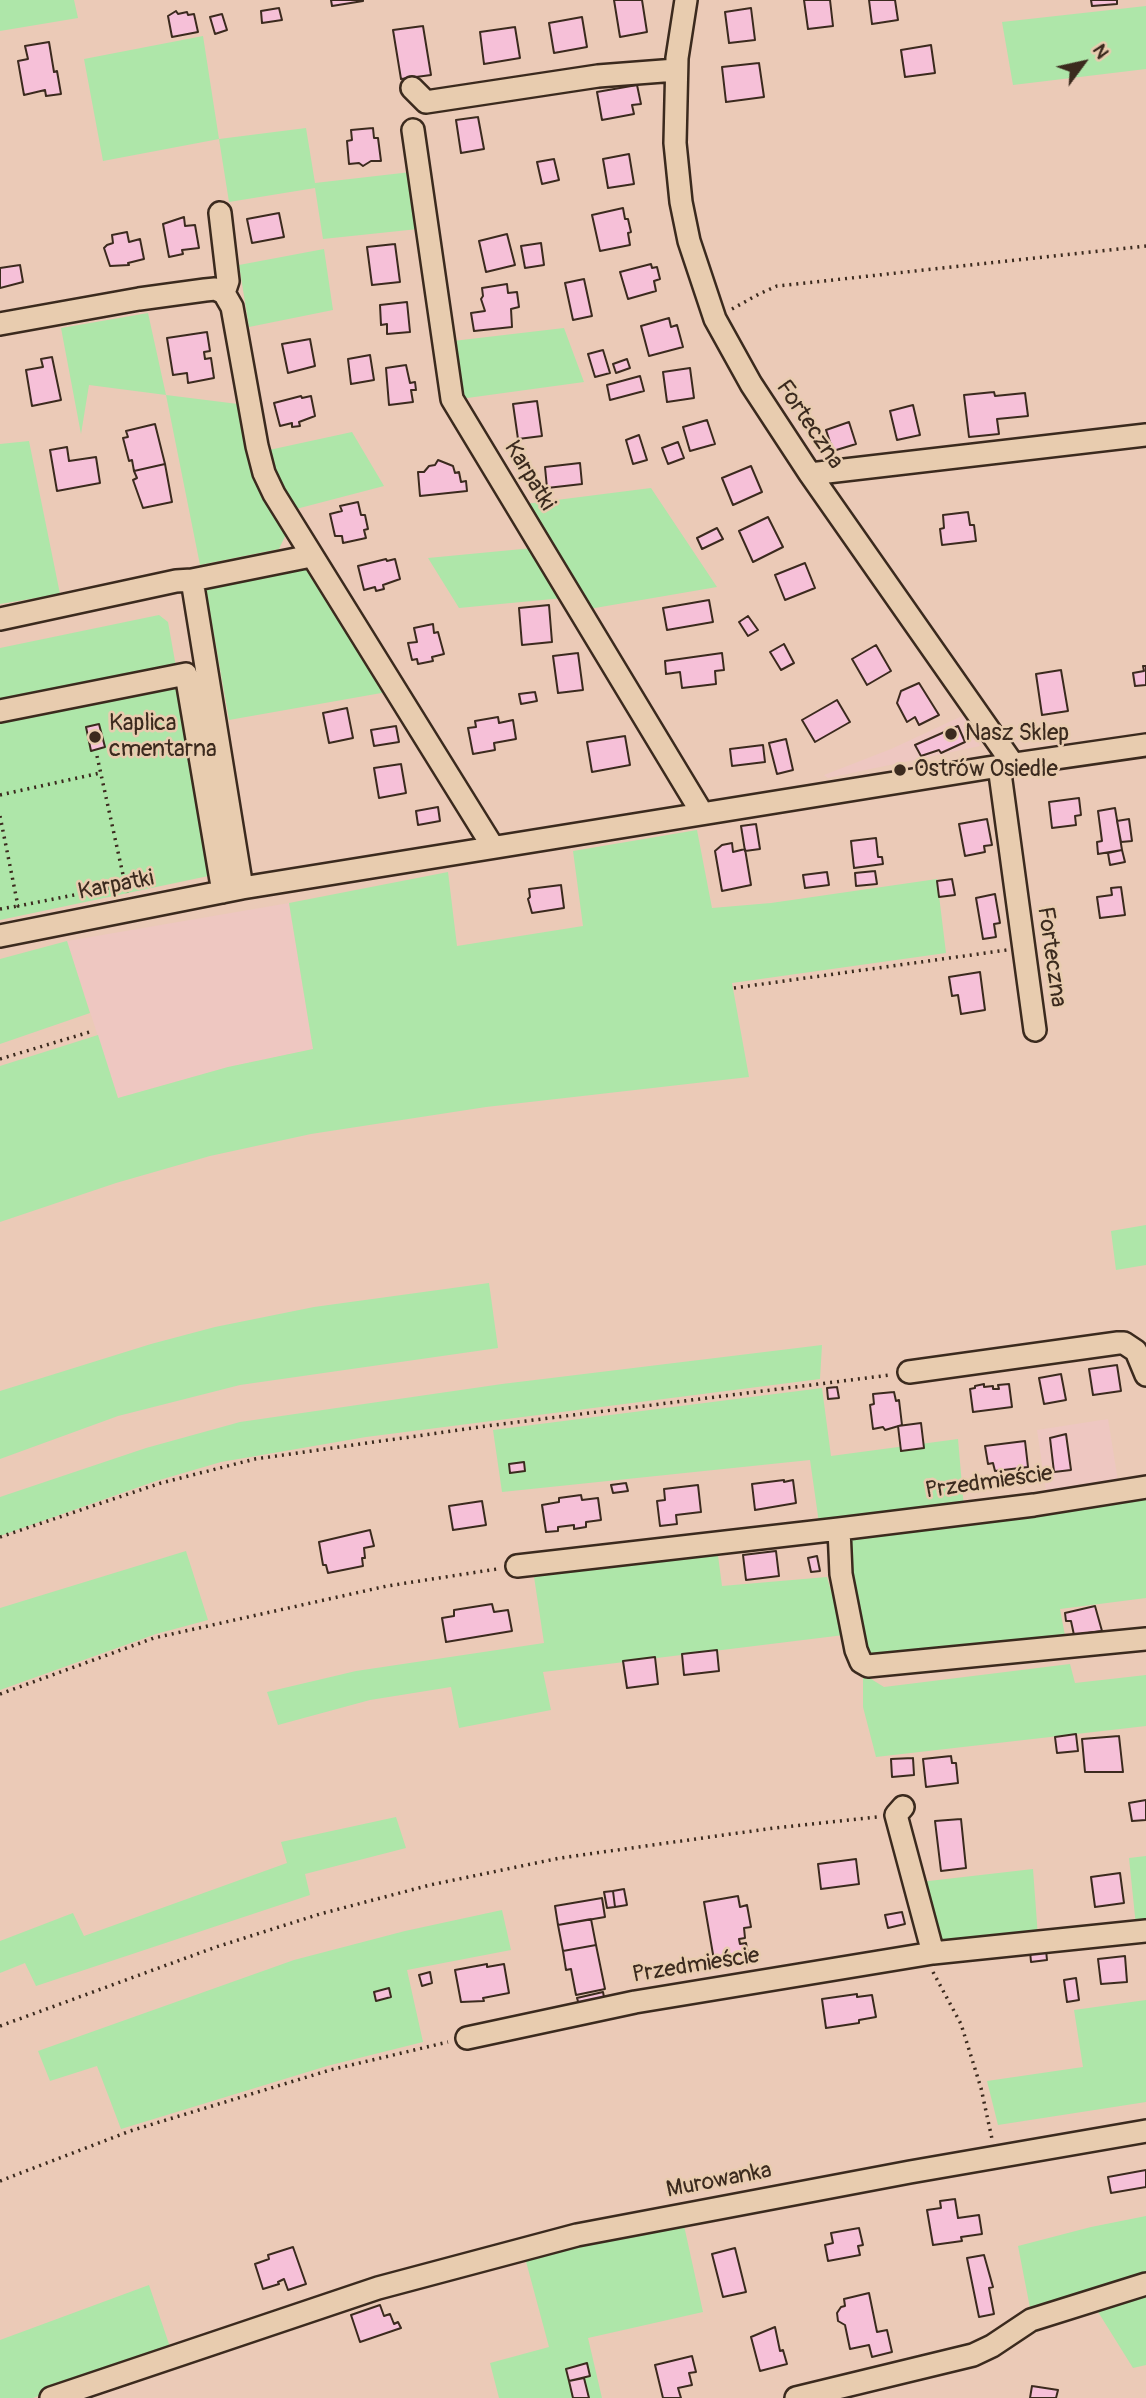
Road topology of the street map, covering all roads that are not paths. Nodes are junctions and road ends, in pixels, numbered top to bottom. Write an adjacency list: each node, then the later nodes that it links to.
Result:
1 (686, 0): 2 (street, Forteczna)
2 (676, 70): 3 (street); 9 (street, Forteczna)
3 (412, 88)
4 (413, 130): 17 (street, Karpatki)
5 (220, 213): 6 (street)
6 (224, 293): 7 (street); 10 (street)
7 (0, 324)
8 (1146, 435): 9 (street)
9 (810, 474): 16 (street, Forteczna)
10 (311, 556): 11 (street); 18 (street)
11 (192, 580): 12 (street); 13 (street)
12 (0, 619)
13 (196, 672): 14 (street); 19 (street)
14 (0, 711)
15 (1146, 745): 16 (street, Karpatki)
16 (1006, 765): 17 (street, Karpatki); 21 (street, Forteczna)
17 (702, 813): 18 (street, Karpatki)
18 (493, 847): 19 (street, Karpatki)
19 (233, 890): 20 (street, Karpatki)
20 (0, 936)
21 (1035, 1031)
22 (909, 1372): 23 (street)
23 (1146, 1374)
24 (1146, 1488): 25 (street, Przedmieście)
25 (839, 1529): 26 (street, Przedmieście); 27 (street)
26 (517, 1566)
27 (1146, 1639)
28 (900, 1811): 30 (street)
29 (1146, 1931): 30 (street, Przedmieście)
30 (929, 1954): 31 (street, Przedmieście)
31 (467, 2038)
32 (1146, 2131): 34 (street, Murowanka)
33 (1146, 2284): 35 (street)
34 (51, 2398)
35 (796, 2398)

